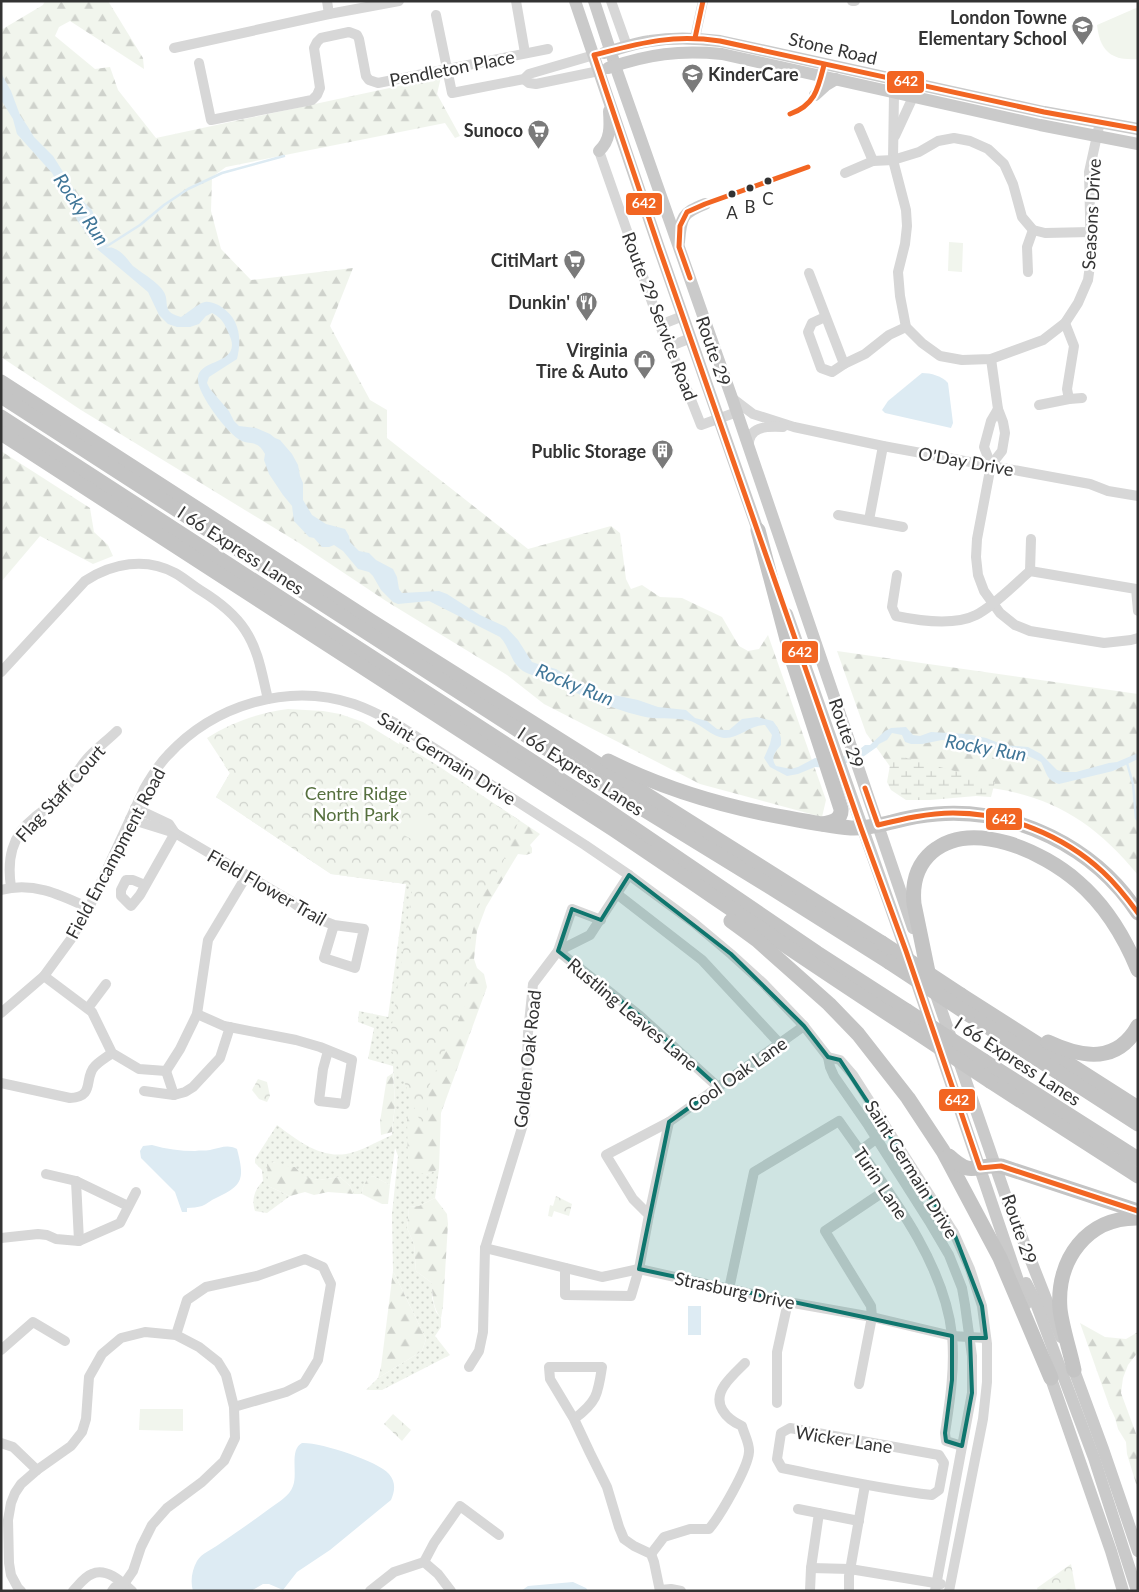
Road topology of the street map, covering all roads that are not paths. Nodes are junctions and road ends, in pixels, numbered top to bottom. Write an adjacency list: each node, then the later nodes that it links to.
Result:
1 (327, 1): 8 (street)
2 (400, 1): 8 (street)
3 (516, 1): 15 (street)
4 (575, 1): 16 (main road, Route 29)
5 (594, 1): 14 (main road, Route 29)
6 (610, 1): 11 (street)
7 (703, 1): 10 (street)
8 (329, 14): 12 (street)
9 (436, 15): 19 (street)
10 (695, 38): 11 (main road, Stone Road); 27 (main road, Stone Road)
11 (627, 46): 14 (main road, Stone Road)
12 (174, 48)
13 (548, 49): 15 (street, Pendleton Place)
14 (611, 51): 16 (main road, Stone Road); 18 (main road, Route 29)
15 (525, 53): 19 (street, Pendleton Place)
16 (594, 55): 20 (main road, Route 29); 21 (street, Stone Road)
17 (199, 63): 19 (street, Pendleton Place)
18 (615, 66): 20 (main road, Stone Road); 22 (main road, Stone Road); 41 (main road, Route 29)
19 (447, 68): 21 (street, Stone Road)
20 (599, 71): 21 (street, Stone Road); 26 (main road, Route 29)
21 (524, 79)
22 (836, 79): 23 (main road, Stone Road); 24 (main road)
23 (894, 93): 25 (main road, Stone Road); 31 (street)
24 (815, 95)
25 (913, 97): 30 (main road, Stone Road); 31 (street)
26 (609, 101): 33 (main road); 36 (main road, Route 29)
27 (1100, 122): 29 (main road, Stone Road); 30 (street, Seasons Drive)
28 (860, 128): 35 (street)
29 (1138, 129)
30 (1096, 136): 32 (main road, Stone Road); 40 (street, Seasons Drive)
31 (892, 142): 34 (street)
32 (1138, 144)
33 (599, 151): 36 (main road); 47 (street, Route 29 Service Road)
34 (893, 160): 35 (street); 39 (street); 48 (street)
35 (873, 161): 37 (street)
36 (633, 169): 44 (main road, Route 29)
37 (845, 172)
38 (706, 204): 41 (main road)
39 (1033, 230): 40 (street); 42 (street)
40 (1091, 232): 46 (street, Seasons Drive)
41 (679, 247): 55 (main road, Route 29)
42 (1028, 272)
43 (809, 273): 45 (street)
44 (683, 316): 47 (street); 49 (main road, Route 29)
45 (825, 317): 52 (street); 52 (street)
46 (1065, 323): 51 (street, Seasons Drive); 57 (street)
47 (660, 325): 50 (street, Route 29 Service Road)
48 (906, 327): 51 (street, Seasons Drive); 52 (street)
49 (691, 338): 50 (street); 62 (main road, Route 29)
50 (668, 347): 62 (street, Route 29 Service Road)
51 (991, 359): 59 (street)
52 (844, 364)
53 (1, 382): 82 (highway)
54 (1, 396): 124 (highway, I 66 Express Lanes, bridge)
55 (732, 398): 60 (main road, Route 29); 63 (street, O'Day Drive)
56 (1082, 398): 57 (street)
57 (1069, 399): 58 (street)
58 (1039, 404)
59 (998, 409): 67 (street); 67 (street)
60 (737, 412): 62 (street); 66 (main road, Route 29)
61 (1, 417): 129 (highway, I 66 Express Lanes, bridge)
62 (719, 418): 72 (main road, Route 29)
63 (794, 427): 65 (street, O'Day Drive); 66 (street, O'Day Drive)
64 (1, 433): 94 (highway)
65 (883, 446): 67 (street, O'Day Drive); 70 (street)
66 (749, 449): 88 (main road, Route 29)
67 (991, 465): 68 (street, O'Day Drive); 77 (street)
68 (1138, 496)
69 (838, 514): 70 (street)
70 (869, 520): 71 (street)
71 (903, 527)
72 (758, 530): 84 (highway)
73 (1031, 539): 74 (street)
74 (1030, 571): 76 (street); 77 (street)
75 (897, 575): 77 (street)
76 (1137, 589): 78 (street)
77 (992, 604): 79 (street)
78 (1138, 611)
79 (1138, 638)
80 (1, 672): 81 (street)
81 (268, 699): 85 (street, Field Encampment Road); 92 (street, Saint Germain Drive)
82 (511, 710): 87 (highway); 109 (highway, bridge)
83 (117, 731): 95 (street, Flag Staff Court)
84 (838, 779): 87 (highway); 89 (main road, Route 29)
85 (135, 808): 86 (street, Field Encampment Road); 90 (street, Field Flower Trail)
86 (130, 819): 90 (street, Field Flower Trail); 97 (street, Field Encampment Road)
87 (823, 824): 89 (highway)
88 (878, 825): 89 (highway); 98 (highway); 103 (main road, Route 29)
89 (861, 828): 130 (main road, Route 29)
90 (175, 833): 91 (street, Field Flower Trail); 93 (street)
91 (247, 875): 100 (street, Field Flower Trail); 108 (street)
92 (629, 875): 96 (street, Golden Oak Road); 110 (street, Saint Germain Drive)
93 (145, 885)
94 (701, 888): 128 (highway); 132 (highway, bridge)
95 (6, 889): 97 (street)
96 (617, 894): 99 (street, Golden Oak Road); 113 (street)
97 (89, 908): 104 (street, Field Encampment Road)
98 (1138, 914)
99 (601, 920): 101 (street, Golden Oak Road); 101 (street, Rustling Leaves Lane)
100 (334, 925): 100 (street, Field Flower Trail)
101 (558, 951): 119 (street, Rustling Leaves Lane); 143 (street, Golden Oak Road)
102 (1138, 970): 103 (highway)
103 (928, 972): 130 (main road, Route 29)
104 (44, 976): 106 (street); 107 (street, Field Encampment Road)
105 (106, 984): 106 (street)
106 (88, 1008): 115 (street)
107 (1, 1013)
108 (197, 1014): 112 (street); 117 (street)
109 (992, 1014): 111 (highway); 122 (highway)
110 (804, 1026): 113 (street, Cool Oak Lane); 116 (street, Saint Germain Drive)
111 (1138, 1026)
112 (230, 1027): 114 (street); 121 (street)
113 (780, 1044): 119 (street, Cool Oak Lane)
114 (328, 1050): 114 (street)
115 (112, 1053): 117 (street); 118 (street)
116 (828, 1057): 125 (street, Saint Germain Drive); 126 (street, Saint Germain Drive)
117 (166, 1071): 121 (street)
118 (1, 1083)
119 (718, 1087): 123 (street, Cool Oak Lane)
120 (144, 1091): 121 (street)
121 (174, 1095)
122 (1138, 1108)
123 (669, 1122): 138 (street, Cool Oak Lane); 138 (street, Cool Oak Lane)
124 (1138, 1124)
125 (888, 1131): 126 (street); 152 (street, Saint Germain Drive)
126 (877, 1139): 127 (street); 151 (street, Saint Germain Drive)
127 (860, 1151): 134 (street, Turin Lane); 146 (street, Turin Lane)
128 (943, 1151): 130 (highway); 158 (highway)
129 (1138, 1160)
130 (988, 1167): 137 (highway); 140 (main road, Route 29); 157 (main road, Route 29)
131 (46, 1174): 133 (street)
132 (1138, 1176)
133 (76, 1181): 136 (street); 142 (street)
134 (886, 1190): 148 (street); 150 (street, Turin Lane)
135 (136, 1192): 136 (street)
136 (128, 1206): 142 (street)
137 (1138, 1211)
138 (650, 1215): 145 (street, Cool Oak Lane)
139 (1138, 1218): 157 (highway)
140 (1003, 1235): 158 (main road, Route 29); 191 (main road)
141 (1, 1238): 142 (street)
142 (79, 1241)
143 (485, 1248): 144 (street, Strasburg Drive); 156 (street, Golden Oak Road)
144 (565, 1268): 145 (street, Strasburg Drive); 145 (street, Cool Oak Lane)
145 (639, 1269): 146 (street, Strasburg Drive)
146 (729, 1288): 147 (street, Strasburg Drive)
147 (788, 1302): 148 (street, Strasburg Drive); 160 (street)
148 (872, 1317): 150 (street, Strasburg Drive); 159 (street)
149 (176, 1335): 161 (street); 161 (street); 165 (street)
150 (952, 1336): 151 (street, Strasburg Drive); 164 (street, Turin Lane)
151 (970, 1338): 152 (street, Strasburg Drive); 164 (street, Saint Germain Drive)
152 (986, 1338): 179 (street, Saint Germain Drive)
153 (65, 1341): 154 (street)
154 (1, 1350)
155 (746, 1363): 174 (street)
156 (469, 1368)
157 (1074, 1370): 167 (main road, Route 29)
158 (1051, 1378): 190 (main road, Route 29)
159 (859, 1384)
160 (777, 1403)
161 (234, 1407): 180 (street)
162 (574, 1419): 162 (street); 174 (street)
163 (1, 1443): 165 (street)
164 (962, 1446): 178 (street, Saint Germain Drive)
165 (37, 1470): 182 (street)
166 (865, 1485): 166 (street, Wicker Lane); 170 (street)
167 (1124, 1507): 172 (main road); 173 (main road, Route 29)
168 (798, 1509): 169 (street)
169 (820, 1513): 170 (street); 176 (street)
170 (859, 1521): 177 (street)
171 (499, 1535): 175 (street)
172 (1138, 1536)
173 (1138, 1551)
174 (651, 1554): 181 (street)
175 (424, 1562): 185 (street); 186 (street)
176 (810, 1568): 177 (street); 188 (street)
177 (850, 1569): 178 (street); 189 (street)
178 (935, 1587): 179 (street)
179 (949, 1588)
180 (126, 1589): 183 (street); 184 (street)
181 (660, 1590): 187 (street)
182 (21, 1591)
183 (73, 1591)
184 (112, 1591)
185 (370, 1591)
186 (451, 1591)
187 (681, 1591)
188 (810, 1591)
189 (849, 1591)
190 (1123, 1591)
191 (1137, 1591)

